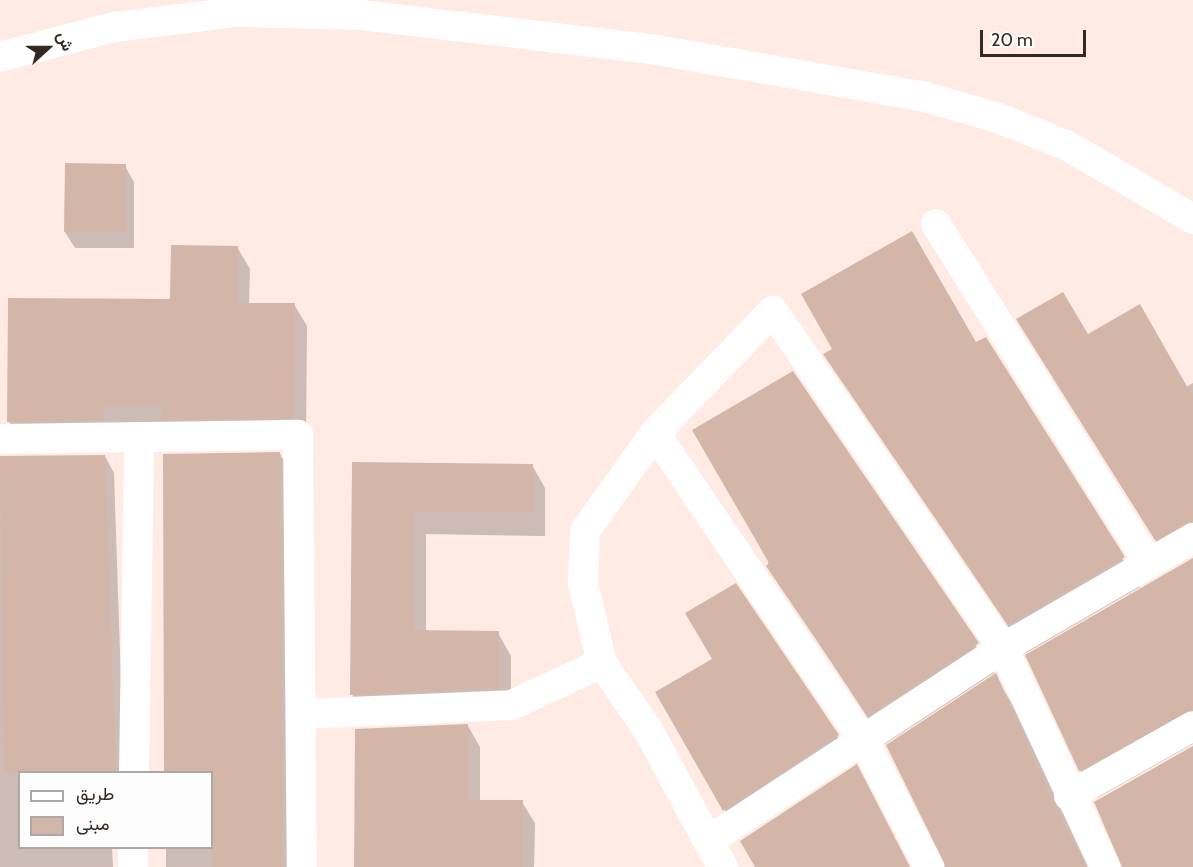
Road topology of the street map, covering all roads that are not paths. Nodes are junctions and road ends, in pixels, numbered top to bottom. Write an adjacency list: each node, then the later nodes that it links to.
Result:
1 (0, 57): 2 (street)
2 (1193, 219)
3 (936, 224): 8 (street)
4 (655, 433): 9 (street); 10 (street); 13 (street)
5 (139, 437): 6 (street); 11 (street); 14 (street)
6 (0, 439)
7 (1193, 538): 8 (street)
8 (1149, 563): 9 (street)
9 (1003, 648): 13 (street); 15 (street)
10 (602, 663): 11 (street); 16 (street)
11 (301, 714): 19 (street)
12 (1193, 726): 15 (street)
13 (865, 743): 16 (street); 21 (street)
14 (134, 771)
15 (1069, 796): 22 (street)
16 (708, 841): 20 (street)
17 (133, 849): 18 (street)
18 (133, 867)
19 (302, 867)
20 (723, 867)
21 (929, 867)
22 (1105, 867)

